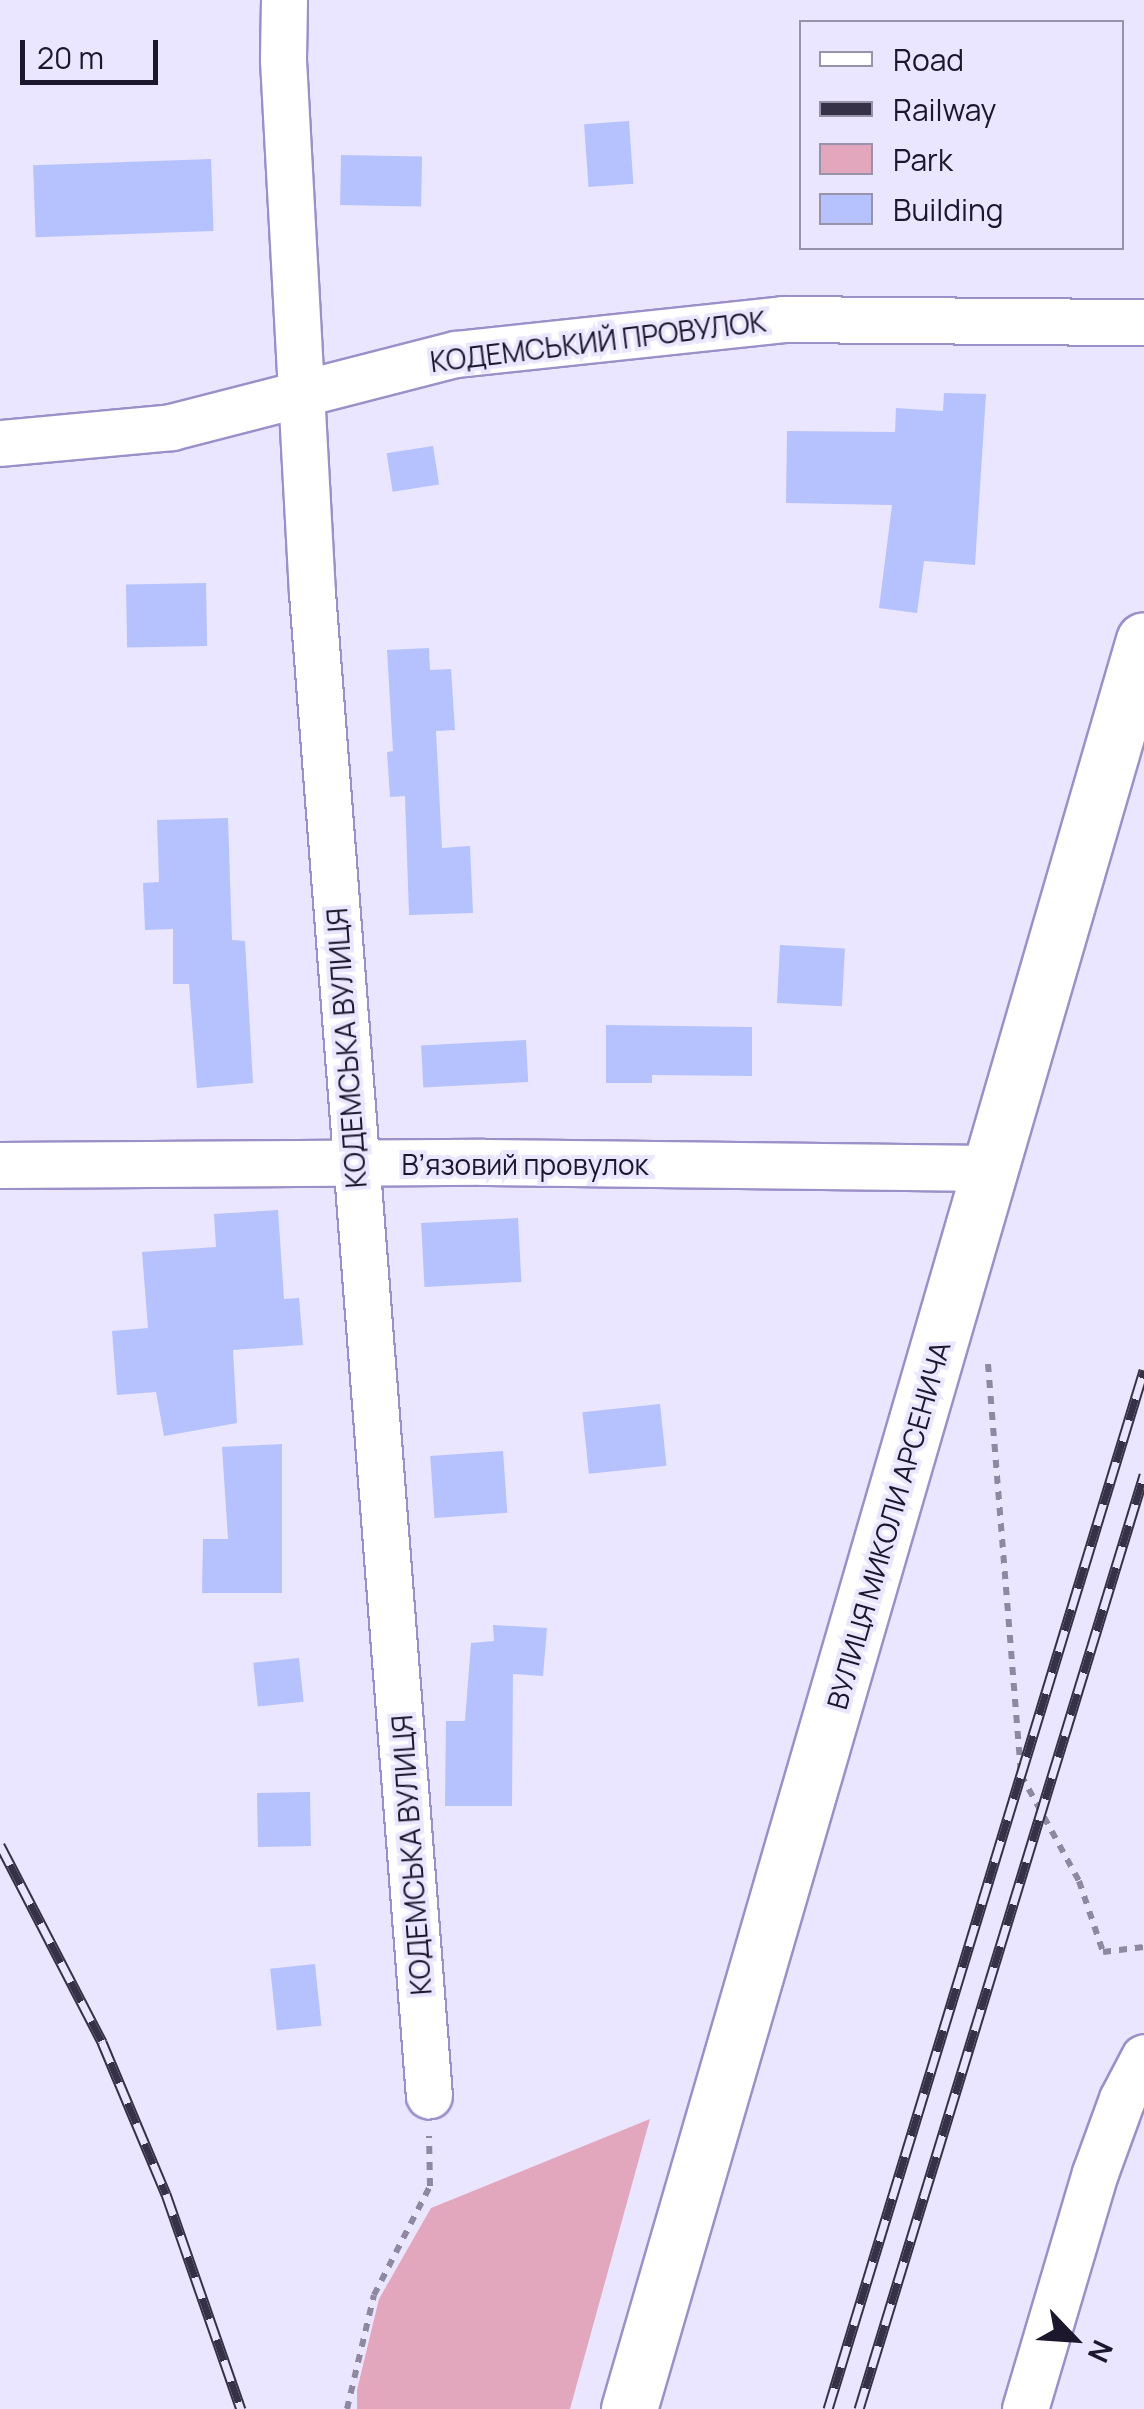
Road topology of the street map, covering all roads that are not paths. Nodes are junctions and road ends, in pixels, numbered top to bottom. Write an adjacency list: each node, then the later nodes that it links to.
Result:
1 (284, 0): 3 (street, КОДЕМСЬКА ВУЛИЦЯ)
2 (1144, 322): 3 (street, КОДЕМСЬКИЙ ПРОВУЛОК)
3 (300, 392): 4 (street, КОДЕМСЬКИЙ ПРОВУЛОК); 6 (street, КОДЕМСЬКА ВУЛИЦЯ)
4 (0, 443)
5 (1144, 640): 8 (main road, ВУЛИЦЯ МИКОЛИ АРСЕНИЧА)
6 (354, 1164): 7 (street, Вʼязовий провулок); 8 (street, Вʼязовий провулок); 10 (street, КОДЕМСЬКА ВУЛИЦЯ)
7 (0, 1166)
8 (990, 1168): 11 (main road, ВУЛИЦЯ МИКОЛИ АРСЕНИЧА)
9 (1144, 2057): 12 (street)
10 (429, 2095)
11 (629, 2409)
12 (1025, 2409)

